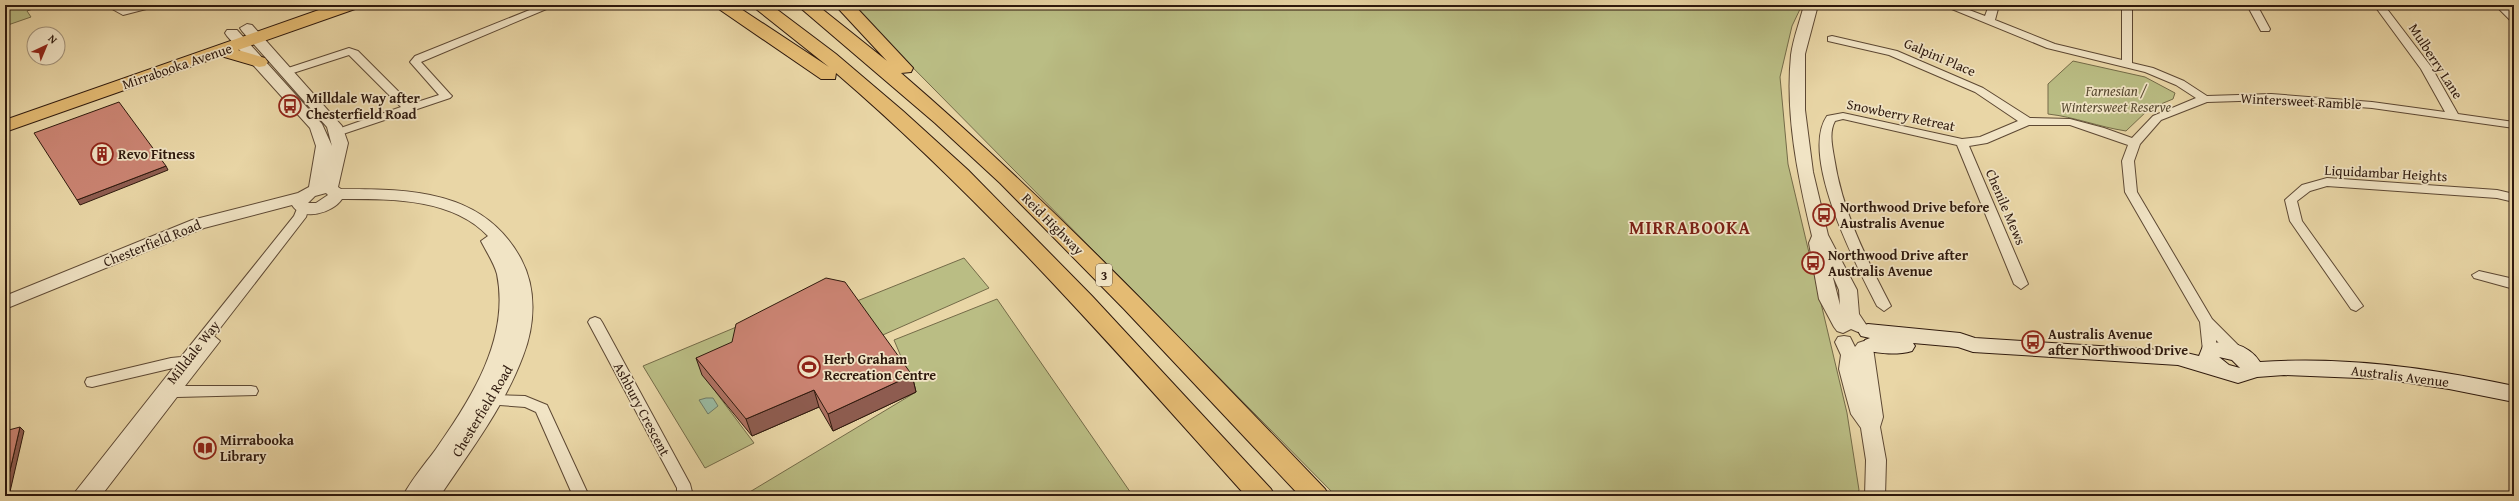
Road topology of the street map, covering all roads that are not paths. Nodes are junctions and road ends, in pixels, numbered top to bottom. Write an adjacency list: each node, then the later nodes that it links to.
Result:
1 (110, 5): 2 (street)
2 (150, 5)
3 (312, 5): 21 (main road, Mirrabooka Avenue)
4 (349, 5): 21 (main road)
5 (550, 5): 27 (street)
6 (722, 5): 35 (highway)
7 (760, 5): 35 (highway, 3)
8 (806, 5): 38 (highway, Reid Highway / 3)
9 (844, 5): 38 (highway)
10 (1811, 5): 51 (street)
11 (1947, 5): 18 (street)
12 (2127, 5): 23 (street)
13 (2252, 5): 19 (street)
14 (2378, 5): 29 (street, Mulberry Lane)
15 (2500, 5): 17 (street)
16 (1994, 6): 18 (street)
17 (2514, 18)
18 (1989, 22): 23 (street)
19 (2265, 30)
20 (1832, 39): 31 (street, Galpini Place)
21 (250, 41): 22 (main road, Mirrabooka Avenue); 22 (main road); 24 (street, Milldale Way); 26 (main road, Mirrabooka Avenue); 40 (street, Milldale Way)
22 (221, 50): 30 (main road, Mirrabooka Avenue)
23 (2127, 64): 25 (street)
24 (286, 72): 27 (street); 34 (street, Milldale Way)
25 (2205, 99): 29 (street, Wintersweet Ramble); 37 (street, Wintersweet Ramble)
26 (40, 102): 28 (main road, Mirrabooka Avenue); 30 (main road)
27 (409, 109): 34 (street)
28 (5, 113)
29 (2452, 114): 32 (street, Wintersweet Ramble)
30 (26, 118): 33 (main road, Mirrabooka Avenue)
31 (2027, 122): 36 (street, Snowberry Retreat); 37 (street, Snowberry Retreat)
32 (2514, 125)
33 (5, 126)
34 (336, 133): 40 (street, Milldale Way)
35 (922, 141): 67 (highway, 3)
36 (1962, 143): 43 (street, Chenile Mews); 46 (street, Snowberry Retreat)
37 (2134, 143): 50 (street, Wintersweet Ramble)
38 (991, 162): 68 (highway, Reid Highway / 3)
39 (2514, 198): 47 (street, Liquidambar Heights)
40 (317, 199): 41 (street, Chesterfield Road); 45 (street, Chesterfield Road); 48 (street, Chesterfield Road); 54 (street, Milldale Way)
41 (512, 271): 59 (street, Chesterfield Road); 60 (street, Chesterfield Road)
42 (2480, 275): 44 (street)
43 (2021, 284)
44 (2514, 284)
45 (5, 303)
46 (1884, 306)
47 (2356, 306)
48 (5, 309)
49 (596, 322): 66 (street, Ashbury Crescent)
50 (2207, 322): 52 (street, Wintersweet Ramble); 53 (street, Wintersweet Ramble)
51 (1858, 337): 52 (main road); 69 (street)
52 (2212, 358): 53 (main road, Australis Avenue)
53 (2244, 359): 58 (main road, Australis Avenue)
54 (191, 362): 55 (street); 57 (street, Milldale Way)
55 (92, 382)
56 (251, 391): 57 (street)
57 (168, 392): 61 (street, Milldale Way); 62 (street, Milldale Way)
58 (2514, 394)
59 (491, 400): 60 (street, Chesterfield Road); 65 (street)
60 (436, 474): 63 (street, Chesterfield Road); 64 (street, Chesterfield Road)
61 (80, 496)
62 (92, 496)
63 (413, 496)
64 (429, 496)
65 (581, 496)
66 (685, 496)
67 (1262, 496)
68 (1316, 496)
69 (1875, 496)

